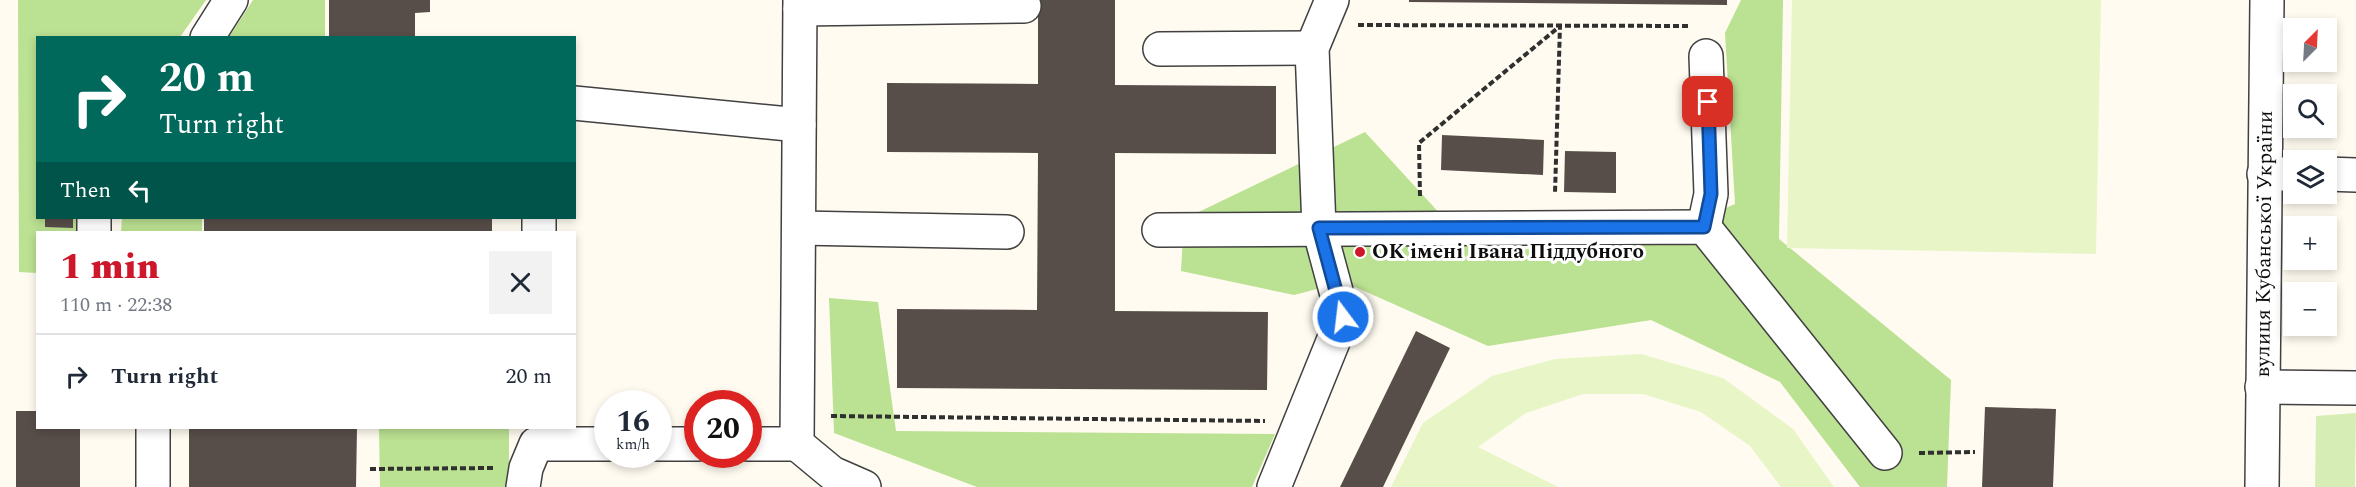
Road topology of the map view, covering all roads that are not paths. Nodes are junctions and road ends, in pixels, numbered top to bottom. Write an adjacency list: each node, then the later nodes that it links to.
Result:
1 (231, 0): 6 (street)
2 (2267, 0): 11 (street, вулиця Кубанської України)
3 (800, 4): 4 (street); 10 (street)
4 (1024, 6)
5 (1322, 24): 7 (street); 16 (street)
6 (208, 36)
7 (1160, 49)
8 (1706, 56): 14 (street)
9 (576, 103): 10 (street)
10 (799, 125): 15 (street)
11 (2279, 174): 19 (street, вулиця Кубанської України)
12 (2337, 174): 13 (street)
13 (2356, 175)
14 (1704, 227): 16 (street); 25 (street)
15 (799, 228): 18 (street); 22 (street)
16 (1319, 228): 17 (street); 29 (street)
17 (1159, 230)
18 (1008, 232)
19 (2262, 387): 20 (street); 30 (street, вулиця Кубанської України)
20 (2356, 388)
21 (153, 429): 27 (street)
22 (797, 430): 23 (street); 28 (street)
23 (762, 440)
24 (594, 446): 26 (street)
25 (1886, 453)
26 (530, 457)
27 (153, 487)
28 (864, 487)
29 (1274, 487)
30 (2262, 487)

